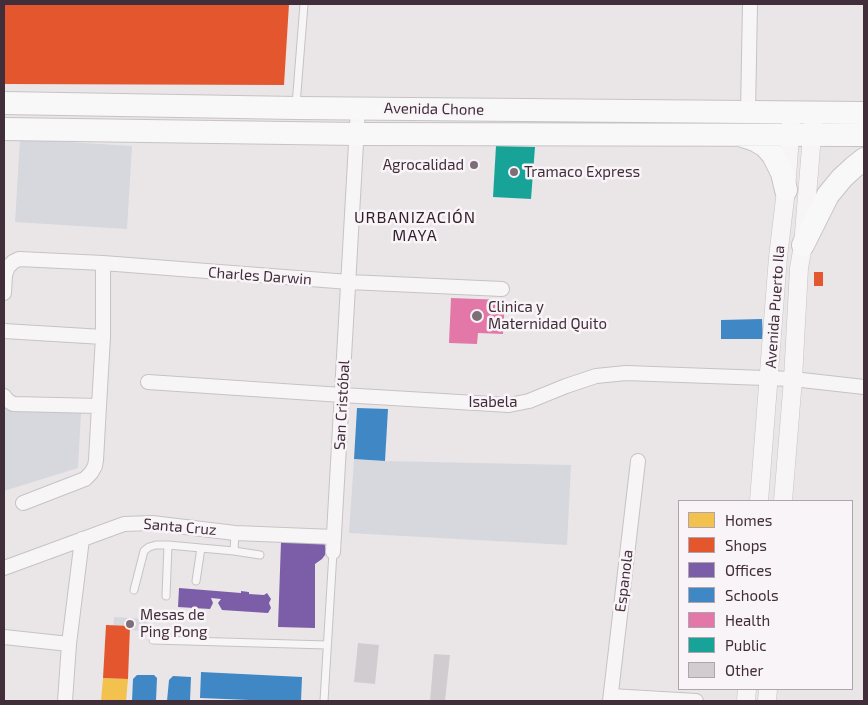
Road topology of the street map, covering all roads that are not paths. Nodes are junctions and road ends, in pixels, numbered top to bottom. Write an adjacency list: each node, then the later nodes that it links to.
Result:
1 (304, 4): 4 (lane)
2 (750, 4): 6 (street)
3 (4, 103): 4 (main road, Avenida Chone)
4 (296, 108): 5 (main road, Avenida Chone)
5 (358, 108): 6 (main road, Avenida Chone); 11 (street, San Cristóbal)
6 (748, 112): 7 (main road, Avenida Chone)
7 (792, 112): 8 (main road, Avenida Chone); 13 (street, Avenida Puerto Ila)
8 (814, 112): 9 (main road, Avenida Chone); 13 (street, Avenida Puerto Ila)
9 (864, 113)
10 (4, 129): 11 (main road, Avenida Chone)
11 (357, 134): 12 (main road, Avenida Chone); 19 (street, San Cristóbal)
12 (738, 135): 13 (main road, Avenida Chone); 16 (main road)
13 (801, 135): 14 (main road, Avenida Chone); 16 (street, Avenida Puerto Ila); 17 (street, Avenida Puerto Ila)
14 (864, 135)
15 (864, 160): 17 (main road)
16 (786, 190): 24 (street, Avenida Puerto Ila)
17 (803, 245): 25 (street, Avenida Puerto Ila)
18 (103, 262): 19 (street, Charles Darwin); 21 (street, Charles Darwin); 23 (street)
19 (349, 282): 20 (street, Charles Darwin); 28 (street, San Cristóbal)
20 (502, 288)
21 (4, 293)
22 (4, 331): 23 (street)
23 (103, 337): 30 (street)
24 (769, 378): 25 (street, Isabela); 28 (street, Isabela); 32 (street, Avenida Puerto Ila)
25 (793, 379): 27 (street, Isabela); 33 (street, Avenida Puerto Ila)
26 (148, 382): 28 (street, Isabela)
27 (864, 386)
28 (342, 395): 36 (street, San Cristóbal)
29 (4, 396): 30 (street)
30 (99, 406): 34 (street)
31 (638, 461): 51 (street, Espanola)
32 (759, 500)
33 (783, 500)
34 (23, 503)
35 (236, 533): 36 (street, Santa Cruz); 37 (street, Santa Cruz); 40 (lane)
36 (334, 537): 41 (street, San Cristóbal)
37 (82, 539): 43 (street, Santa Cruz); 49 (street)
38 (168, 545): 39 (lane); 45 (lane); 46 (lane)
39 (201, 548): 40 (lane); 44 (lane)
40 (234, 550): 42 (lane)
41 (333, 552): 50 (lane, San Cristóbal)
42 (260, 555)
43 (4, 568)
44 (196, 581)
45 (134, 590)
46 (166, 596)
47 (4, 637): 49 (street)
48 (153, 640): 50 (lane)
49 (69, 644): 52 (street)
50 (328, 645): 53 (lane, San Cristóbal)
51 (611, 699): 54 (street)
52 (64, 701)
53 (324, 701)
54 (696, 701)

